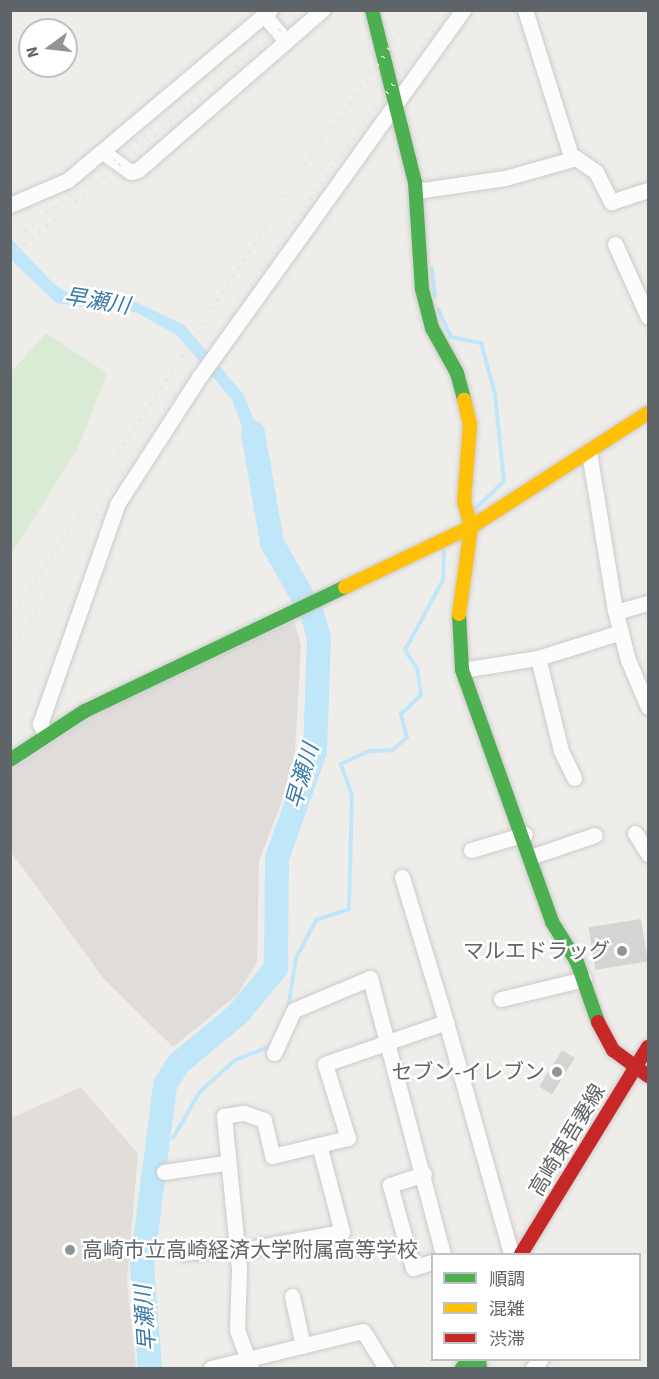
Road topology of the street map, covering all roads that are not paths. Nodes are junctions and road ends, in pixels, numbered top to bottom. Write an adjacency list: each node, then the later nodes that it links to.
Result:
1 (322, 10): 6 (street)
2 (372, 10): 7 (street)
3 (463, 10): 7 (street)
4 (525, 10): 9 (street)
5 (267, 13): 6 (street); 8 (street)
6 (286, 41): 8 (street)
7 (397, 99): 11 (street); 24 (street)
8 (103, 152): 12 (street)
9 (572, 159): 10 (street); 11 (street)
10 (648, 190)
11 (416, 191): 17 (street)
12 (10, 205)
13 (615, 244): 14 (street)
14 (648, 317)
15 (647, 417): 16 (street)
16 (589, 452): 17 (street); 19 (street)
17 (471, 527): 22 (street); 24 (street)
18 (648, 603): 19 (street)
19 (616, 612): 20 (street)
20 (621, 632): 21 (street); 23 (street)
21 (538, 658): 22 (street); 26 (street)
22 (462, 670): 28 (street)
23 (648, 706)
24 (46, 735): 25 (street)
25 (10, 760)
26 (574, 778)
27 (635, 833): 31 (street)
28 (525, 834): 30 (street); 32 (street)
29 (596, 836): 32 (street)
30 (471, 850)
31 (648, 854)
32 (533, 856): 34 (street)
33 (402, 877): 36 (street)
34 (584, 979): 35 (street); 40 (street)
35 (501, 999)
36 (446, 1022): 37 (street); 49 (street)
37 (388, 1040): 39 (street); 42 (street); 45 (street)
38 (648, 1047): 40 (street, 高崎東吾妻線)
39 (274, 1053)
40 (635, 1068): 41 (street); 50 (street, 高崎東吾妻線)
41 (648, 1076)
42 (319, 1145): 43 (street); 46 (street)
43 (225, 1163): 44 (street); 46 (street)
44 (164, 1172)
45 (424, 1174): 48 (street); 51 (street)
46 (237, 1249): 47 (street); 54 (street)
47 (184, 1253)
48 (443, 1253)
49 (511, 1253)
50 (522, 1253)
51 (431, 1262)
52 (292, 1296): 53 (street)
53 (303, 1346): 54 (street); 56 (street)
54 (248, 1364): 55 (street)
55 (211, 1368)
56 (386, 1368)

